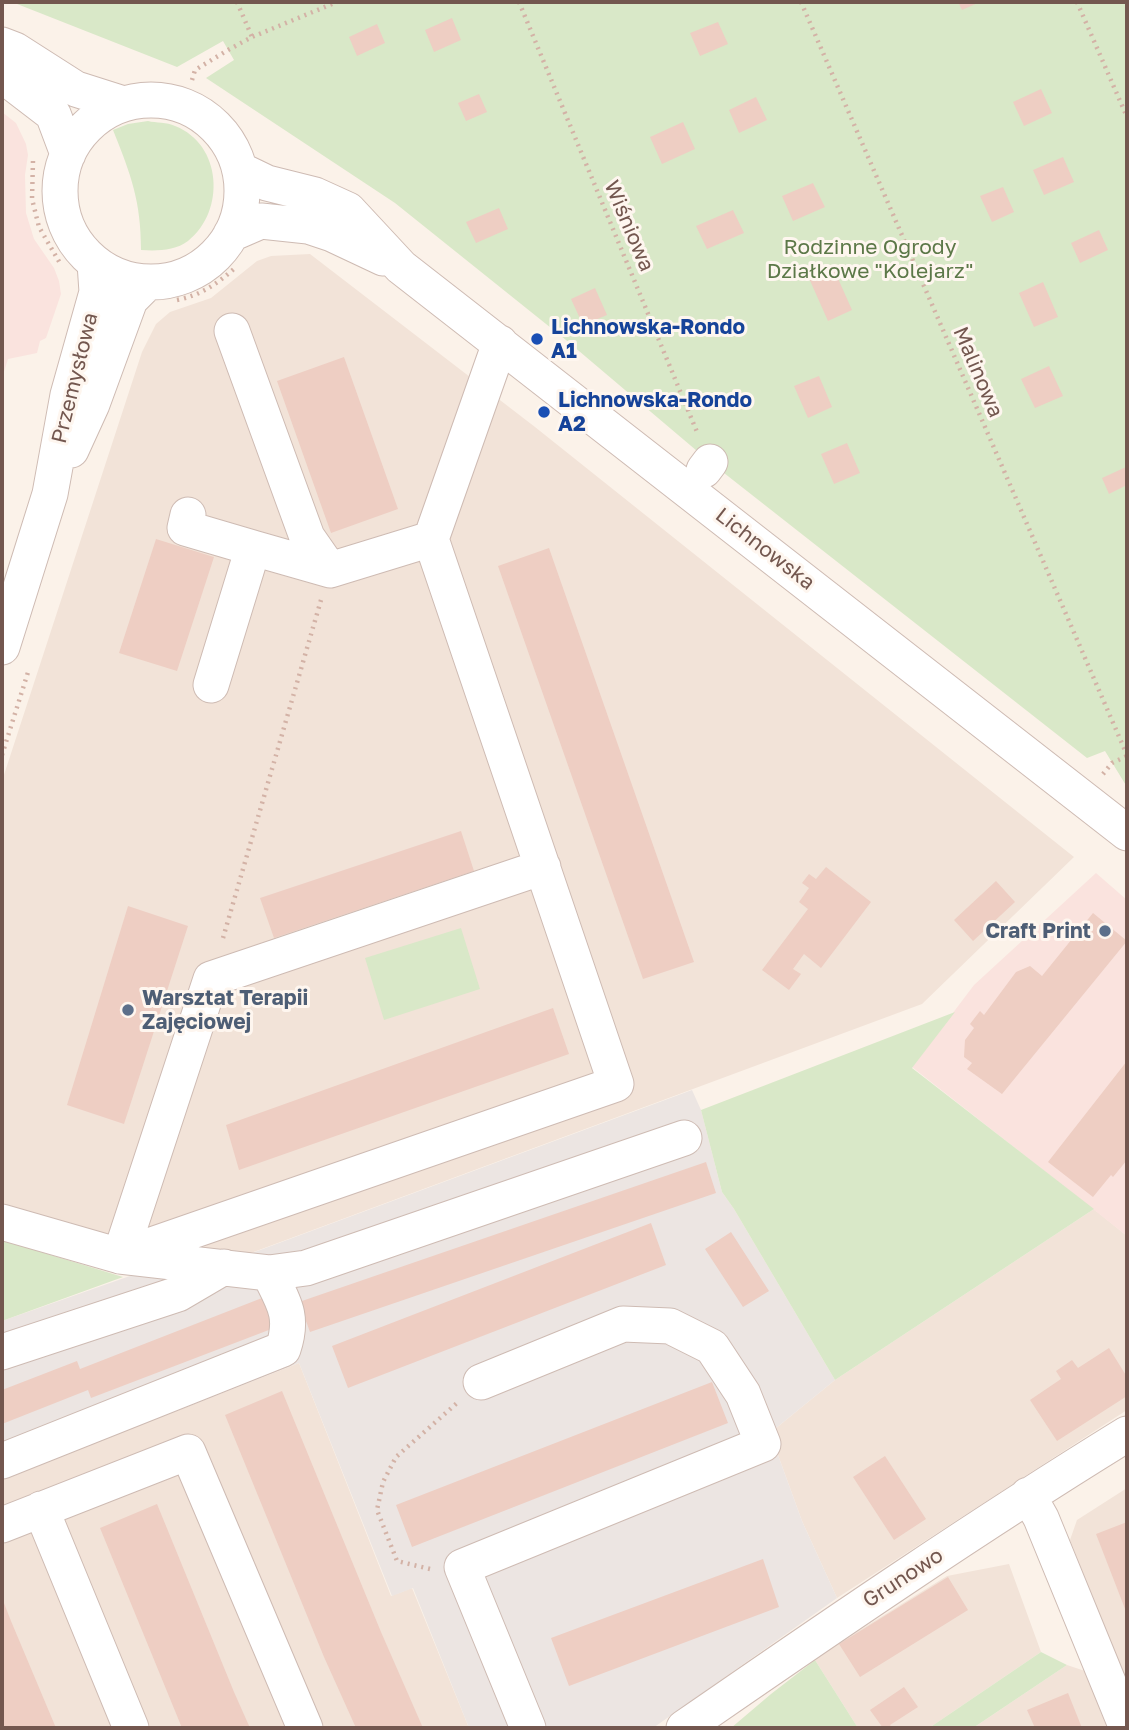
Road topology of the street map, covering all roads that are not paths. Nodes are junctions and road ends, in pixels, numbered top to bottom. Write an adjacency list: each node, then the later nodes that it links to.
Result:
1 (2, 45): 3 (street)
2 (2, 75): 4 (street)
3 (120, 103): 4 (street); 5 (street)
4 (68, 154): 7 (street)
5 (240, 170): 6 (street); 8 (street, Lichnowska)
6 (231, 234): 8 (street, Lichnowska); 9 (street)
7 (79, 267): 9 (street); 12 (street, Przemysłowa)
8 (401, 267): 11 (street, Lichnowska)
9 (148, 282): 12 (street, Przemysłowa)
10 (232, 331): 16 (street)
11 (500, 343): 14 (street); 19 (street, Lichnowska)
12 (50, 494): 17 (street, Przemysłowa)
13 (188, 515): 15 (street)
14 (431, 539): 16 (street); 20 (street)
15 (253, 548): 16 (street); 18 (street)
16 (330, 570)
17 (2, 647)
18 (211, 685)
19 (1127, 833)
20 (542, 867): 23 (street); 23 (street)
21 (684, 1138): 25 (street)
22 (2, 1222): 23 (street)
23 (120, 1256): 24 (street)
24 (224, 1267): 25 (street); 26 (street)
25 (269, 1273): 29 (street)
26 (2, 1352)
27 (481, 1382): 35 (street)
28 (1127, 1434): 30 (street, Grunowo)
29 (2, 1461)
30 (1028, 1495): 36 (street, Grunowo); 37 (street)
31 (41, 1509): 32 (street); 33 (street); 34 (street)
32 (2, 1525)
33 (131, 1728)
34 (305, 1728)
35 (528, 1728)
36 (684, 1728)
37 (1127, 1728)

